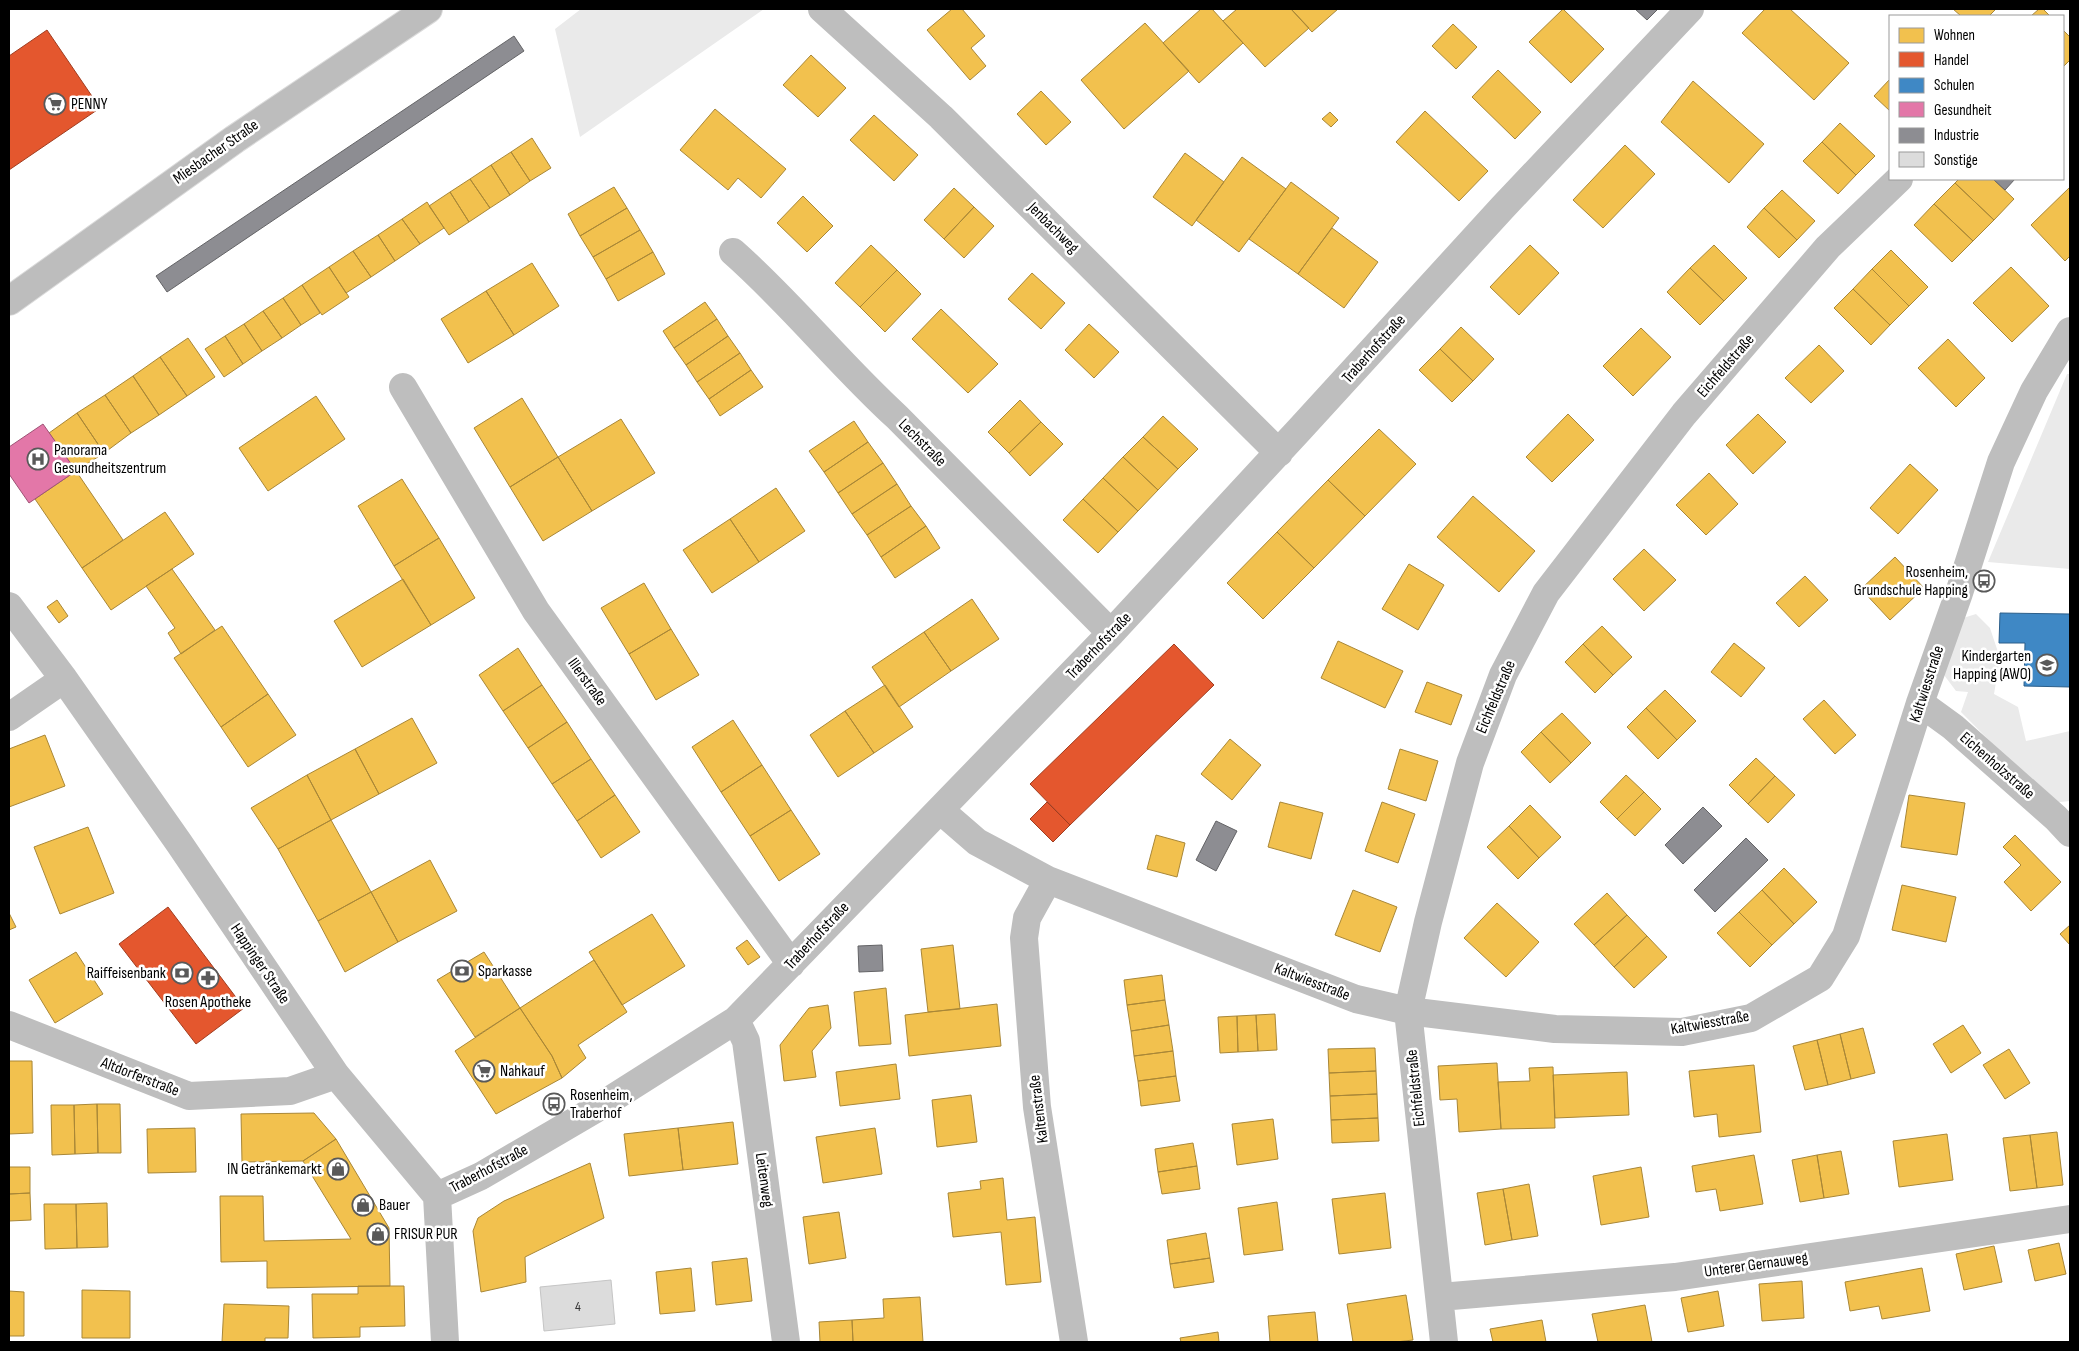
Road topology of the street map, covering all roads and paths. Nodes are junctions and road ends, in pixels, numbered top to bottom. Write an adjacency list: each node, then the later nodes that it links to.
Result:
1 (428, 9): 6 (main road, Miesbacher Straße)
2 (822, 9): 9 (street, Jenbachweg)
3 (1690, 9): 9 (street, Traberhofstraße)
4 (1898, 180): 19 (street, Eichfeldstraße)
5 (733, 252): 11 (street, Lechstraße)
6 (9, 301)
7 (2070, 331): 13 (street, Kaltwiesstraße)
8 (404, 387): 18 (street, Illerstraße)
9 (1279, 453): 11 (street, Traberhofstraße)
10 (9, 606): 12 (street, Happinger Straße)
11 (1111, 633): 15 (street, Traberhofstraße)
12 (64, 679): 14 (street); 22 (street, Happinger Straße)
13 (1920, 703): 16 (street, Eichenholzstraße); 19 (street, Kaltwiesstraße)
14 (9, 717)
15 (940, 810): 17 (street, Kaltwiesstraße); 18 (street, Traberhofstraße)
16 (2070, 833)
17 (1048, 880): 19 (street, Kaltwiesstraße); 28 (street, Kaltenstraße)
18 (791, 964): 20 (street, Traberhofstraße)
19 (1408, 1011): 25 (street, Eichfeldstraße)
20 (736, 1020): 23 (street, Traberhofstraße); 27 (street, Leitenweg)
21 (9, 1025): 22 (street, Altdorferstraße)
22 (336, 1075): 23 (street, Happinger Straße)
23 (437, 1196): 26 (street)
24 (2070, 1219): 25 (street, Unterer Gernauweg)
25 (1440, 1297): 29 (street, Eichfeldstraße)
26 (445, 1342)
27 (786, 1342)
28 (1074, 1342)
29 (1444, 1342)

